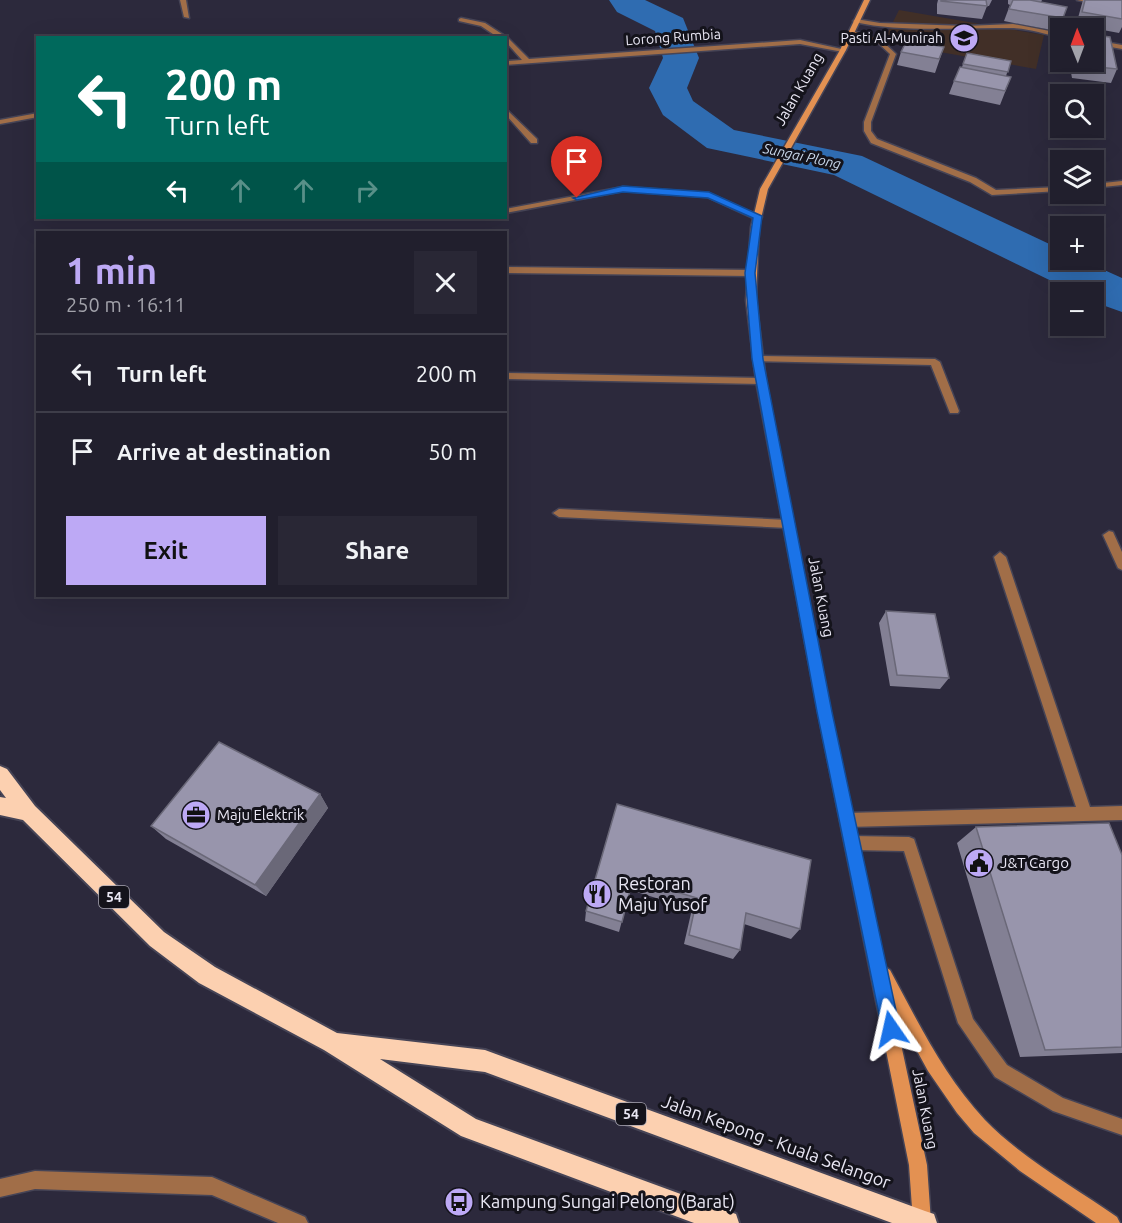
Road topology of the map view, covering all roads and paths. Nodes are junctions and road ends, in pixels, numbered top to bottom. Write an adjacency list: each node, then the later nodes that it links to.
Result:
1 (183, 0): 5 (street)
2 (867, 0): 7 (main road, Jalan Kuang)
3 (1080, 0): 4 (street)
4 (1122, 7)
5 (187, 17)
6 (461, 20): 10 (street)
7 (856, 21): 8 (main road, Jalan Kuang); 9 (street)
8 (852, 31): 14 (main road, Jalan Kuang); 23 (street)
9 (1050, 33)
10 (502, 36)
11 (507, 40): 15 (street)
12 (1104, 44): 13 (street)
13 (1122, 47)
14 (843, 50): 15 (street, Lorong Rumbia); 25 (main road, Jalan Kuang)
15 (527, 61): 16 (street, Lorong Rumbia)
16 (507, 63)
17 (507, 112): 20 (street)
18 (36, 115): 19 (street)
19 (0, 122)
20 (534, 141)
21 (1122, 183): 22 (street)
22 (1104, 185)
23 (1050, 190)
24 (507, 211): 25 (street)
25 (758, 216): 27 (main road, Jalan Kuang)
26 (507, 270): 27 (street)
27 (750, 273): 28 (main road, Jalan Kuang)
28 (757, 359): 30 (main road, Jalan Kuang); 31 (street)
29 (507, 376): 30 (street)
30 (761, 381): 33 (main road, Jalan Kuang)
31 (954, 411)
32 (559, 513): 33 (street)
33 (788, 524): 42 (main road, Jalan Kuang)
34 (1109, 535): 36 (street)
35 (1000, 556): 41 (street)
36 (1122, 565)
37 (0, 775): 39 (highway, Jalan Kepong - Kuala Selangor / 54)
38 (0, 806): 39 (highway)
39 (28, 812): 45 (highway, Jalan Kepong - Kuala Selangor / 54)
40 (1122, 813): 41 (street)
41 (1091, 818): 42 (street)
42 (847, 820): 43 (main road, Jalan Kuang)
43 (852, 843): 44 (main road, Jalan Kuang); 46 (street)
44 (877, 960): 50 (main road, Jalan Kuang); 51 (main road)
45 (332, 1042): 49 (highway, Jalan Kepong - Kuala Selangor / 54); 50 (highway, Jalan Kepong - Kuala Selangor / 54)
46 (1122, 1127)
47 (0, 1188): 48 (street)
48 (299, 1223)
49 (727, 1223)
50 (923, 1223)
51 (1111, 1223)

